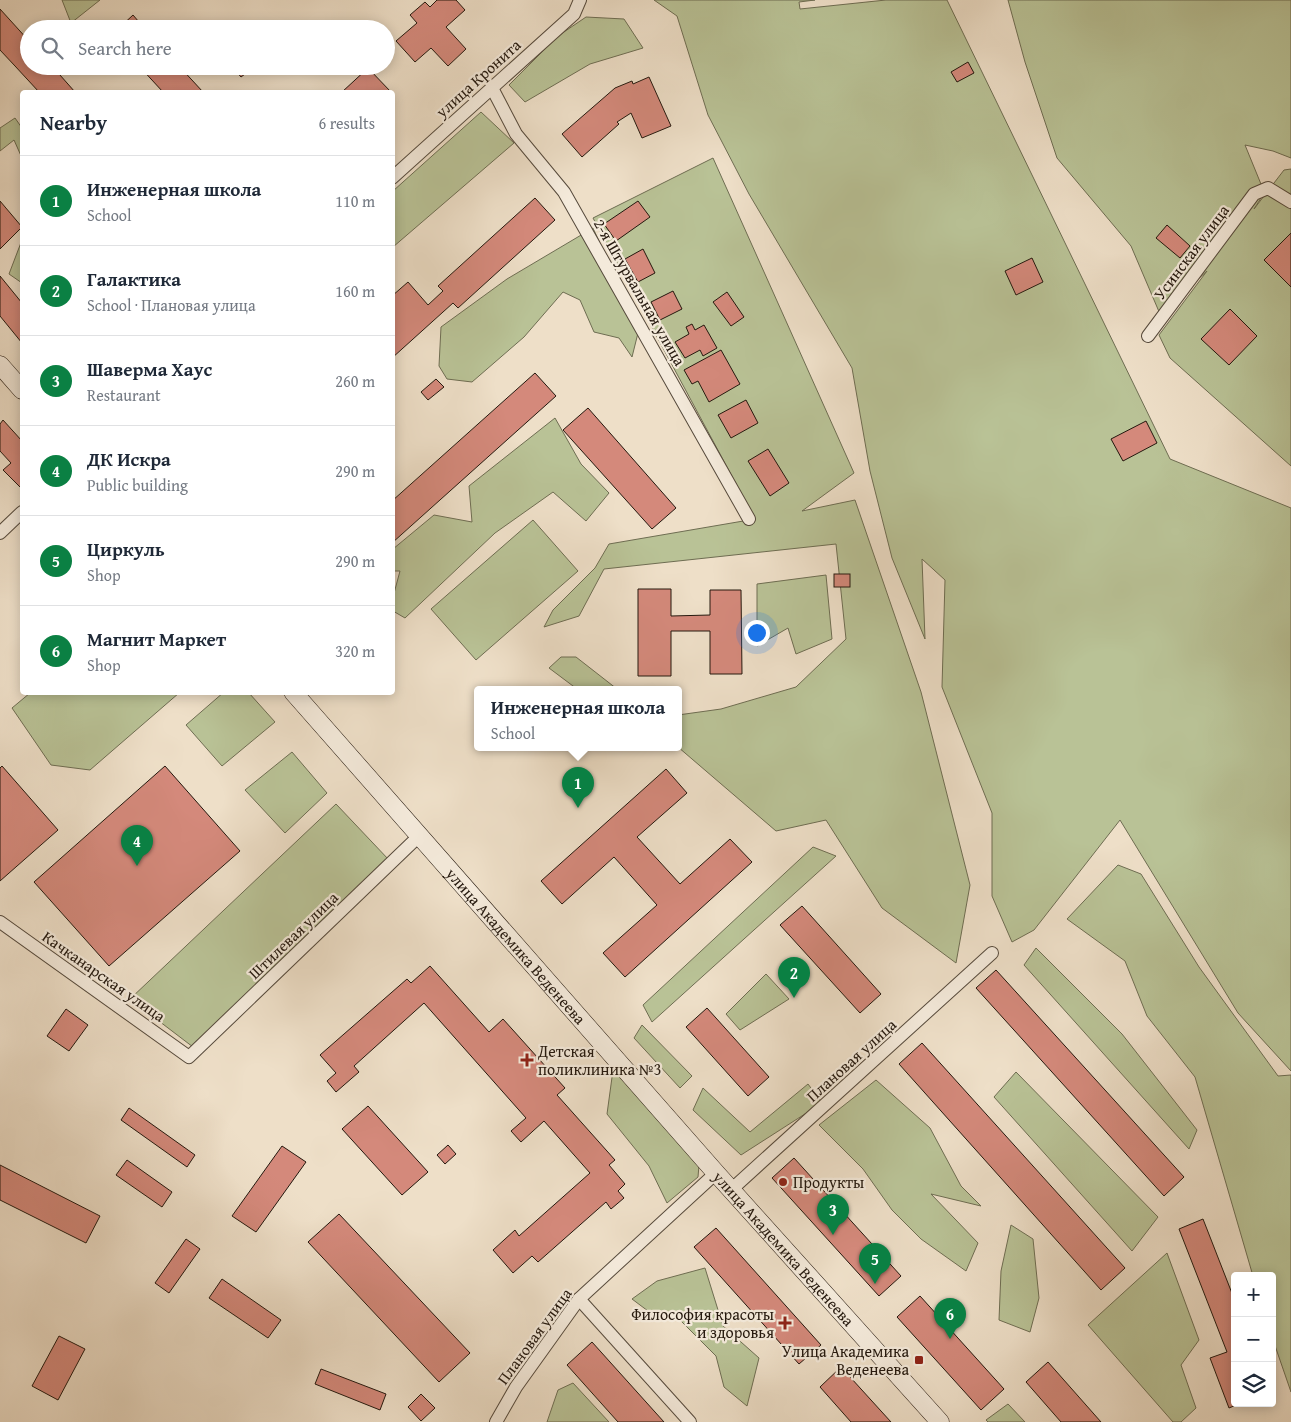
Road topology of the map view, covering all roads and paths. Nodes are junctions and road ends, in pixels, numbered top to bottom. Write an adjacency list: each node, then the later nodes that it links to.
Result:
1 (580, 0): 2 (street, улица Кронита)
2 (492, 88): 3 (street, улица Кронита); 9 (street, 2-я Штурвальная улица)
3 (395, 175)
4 (1291, 202): 5 (street, Усинская улица)
5 (1148, 336)
6 (0, 365): 7 (street)
7 (20, 388)
8 (20, 514): 10 (street)
9 (749, 519)
10 (0, 532)
11 (296, 695): 12 (street, улица Академика Веденеева)
12 (419, 836): 15 (street, Штилевая улица); 16 (street, улица Академика Веденеева)
13 (0, 922): 15 (street, Качканарская улица)
14 (992, 954): 17 (street, Плановая улица)
15 (189, 1057)
16 (716, 1173): 17 (street, улица Академика Веденеева); 18 (street, Плановая улица)
17 (732, 1190): 21 (street, улица Академика Веденеева)
18 (579, 1300): 19 (street, Плановая улица); 20 (street)
19 (496, 1422)
20 (690, 1422)
21 (940, 1422)

